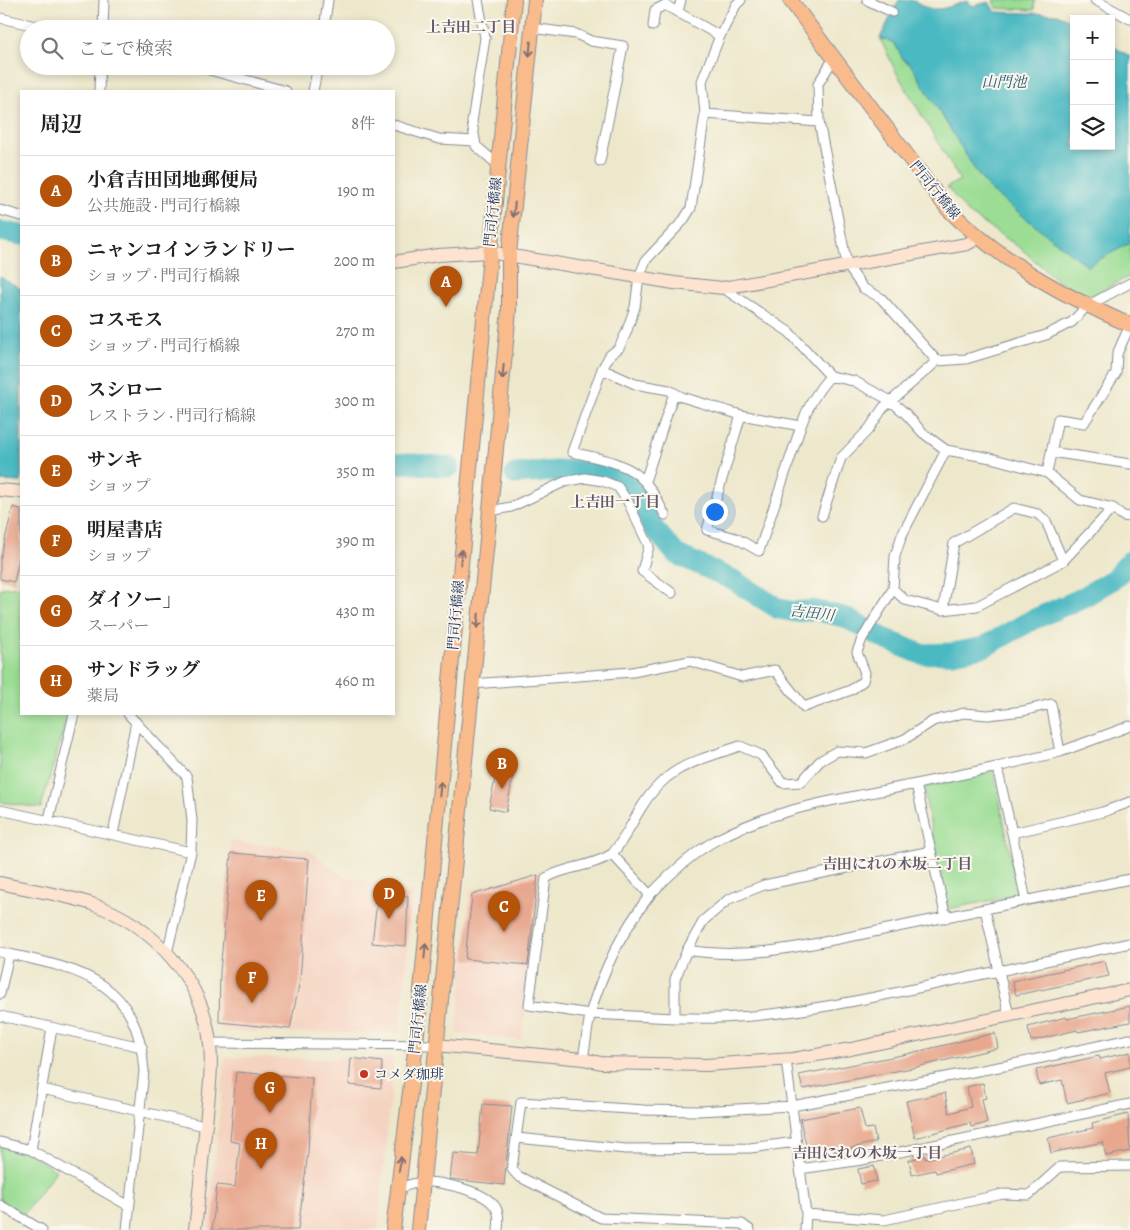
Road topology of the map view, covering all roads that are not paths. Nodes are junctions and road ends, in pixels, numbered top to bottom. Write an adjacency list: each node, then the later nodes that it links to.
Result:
1 (104, 0): 15 (street)
2 (328, 0): 16 (street)
3 (478, 0): 31 (street)
4 (514, 0): 33 (main road, 門司行橋線)
5 (535, 0): 19 (main road, 門司行橋線)
6 (681, 0): 11 (street)
7 (741, 0): 20 (street)
8 (790, 0): 21 (main road, 門司行橋線)
9 (867, 0): 12 (street)
10 (1095, 0): 14 (street)
11 (678, 12): 18 (street); 20 (street)
12 (892, 12)
13 (0, 18): 17 (street)
14 (1130, 19)
15 (103, 20)
16 (325, 20)
17 (20, 22)
18 (653, 26)
19 (532, 28): 32 (street); 38 (main road, 門司行橋線, one-way to 38)
20 (720, 36): 28 (street)
21 (834, 58): 29 (street); 36 (main road, 門司行橋線)
22 (100, 75): 25 (street)
23 (228, 75): 26 (street)
24 (316, 75): 27 (street)
25 (99, 90)
26 (282, 90)
27 (313, 90)
28 (705, 114): 29 (street); 41 (street)
29 (819, 122): 40 (street)
30 (395, 125): 31 (street)
31 (475, 141): 33 (street)
32 (600, 161)
33 (497, 164): 37 (main road, 門司行橋線)
34 (0, 210): 35 (street)
35 (20, 216)
36 (978, 238): 40 (street); 44 (main road, 門司行橋線)
37 (489, 252): 38 (street); 39 (street); 104 (main road, 門司行橋線, one-way to 37)
38 (509, 254): 41 (street); 61 (main road, 門司行橋線, one-way to 61)
39 (395, 262)
40 (847, 266): 43 (street); 46 (street)
41 (639, 277): 43 (street); 47 (street)
42 (1130, 283): 44 (street)
43 (723, 288): 48 (street)
44 (1087, 306): 45 (main road, 門司行橋線); 46 (street)
45 (1130, 325): 54 (street)
46 (937, 361): 50 (street)
47 (602, 369): 49 (street); 57 (street)
48 (830, 376): 50 (street); 52 (street)
49 (674, 392): 51 (street); 57 (street)
50 (891, 401): 53 (street); 63 (street)
51 (742, 415): 52 (street); 52 (street)
52 (801, 426)
53 (946, 450): 56 (street); 66 (street)
54 (1051, 452): 55 (street); 56 (street)
55 (1130, 464)
56 (1046, 473): 60 (street)
57 (645, 481): 62 (street)
58 (0, 490): 59 (street)
59 (20, 492)
60 (1112, 508): 64 (street); 65 (street)
61 (490, 511): 67 (street); 69 (main road, 門司行橋線, one-way to 69)
62 (664, 514)
63 (822, 516)
64 (1130, 517)
65 (1063, 561): 68 (street); 68 (street)
66 (893, 589): 68 (street); 69 (street)
67 (672, 593)
68 (943, 610)
69 (472, 684): 106 (main road, 門司行橋線)
70 (74, 715): 79 (street)
71 (129, 715): 72 (street)
72 (136, 722): 81 (street); 83 (street)
73 (1130, 726): 74 (street)
74 (1060, 752): 75 (street); 84 (street)
75 (997, 767): 76 (street); 80 (street)
76 (916, 784): 82 (street); 87 (street)
77 (1130, 802): 80 (street)
78 (0, 810): 79 (street)
79 (49, 820): 81 (street)
80 (1012, 833): 88 (street)
81 (113, 834): 83 (street)
82 (931, 851): 90 (street); 92 (street)
83 (191, 852): 93 (street)
84 (612, 854): 87 (street); 98 (street)
85 (1130, 879): 88 (street)
86 (0, 883): 93 (street)
87 (650, 895): 98 (street)
88 (1026, 901): 89 (street)
89 (985, 909): 90 (street); 95 (street)
90 (946, 918): 92 (street)
91 (1130, 943): 95 (street)
92 (687, 950): 101 (street)
93 (167, 952): 105 (street)
94 (4, 953): 97 (street); 107 (street)
95 (999, 971): 100 (street); 101 (street)
96 (1130, 990): 100 (street)
97 (0, 994)
98 (590, 1014): 101 (street); 108 (street)
99 (0, 1016): 102 (street)
100 (1009, 1016): 109 (street)
101 (675, 1018)
102 (52, 1028): 107 (street); 110 (street)
103 (1130, 1039): 112 (street)
104 (416, 1043): 105 (street); 106 (street); 122 (main road, 門司行橋線, one-way to 104)
105 (210, 1044): 114 (street)
106 (436, 1045): 108 (street); 121 (main road, 門司行橋線)
107 (142, 1048): 113 (street)
108 (583, 1059): 109 (street)
109 (786, 1060): 112 (street)
110 (42, 1088): 113 (street); 118 (street)
111 (1130, 1104): 120 (street)
112 (792, 1106): 115 (street); 117 (street)
113 (139, 1110): 114 (street); 124 (street)
114 (206, 1126): 130 (street)
115 (516, 1138): 117 (street); 126 (street)
116 (0, 1142): 118 (street)
117 (796, 1142): 120 (street)
118 (31, 1150): 124 (street)
119 (1130, 1166): 125 (street)
120 (800, 1169): 125 (street)
121 (422, 1182): 122 (street); 132 (main road, 門司行橋線); 133 (street)
122 (397, 1189): 131 (main road, 門司行橋線)
123 (0, 1205): 128 (street)
124 (129, 1206): 129 (street)
125 (806, 1214): 135 (street)
126 (632, 1225): 127 (street)
127 (694, 1226): 134 (street)
128 (42, 1230)
129 (127, 1230)
130 (195, 1230)
131 (393, 1230)
132 (418, 1230)
133 (498, 1230)
134 (750, 1230)
135 (805, 1230)

